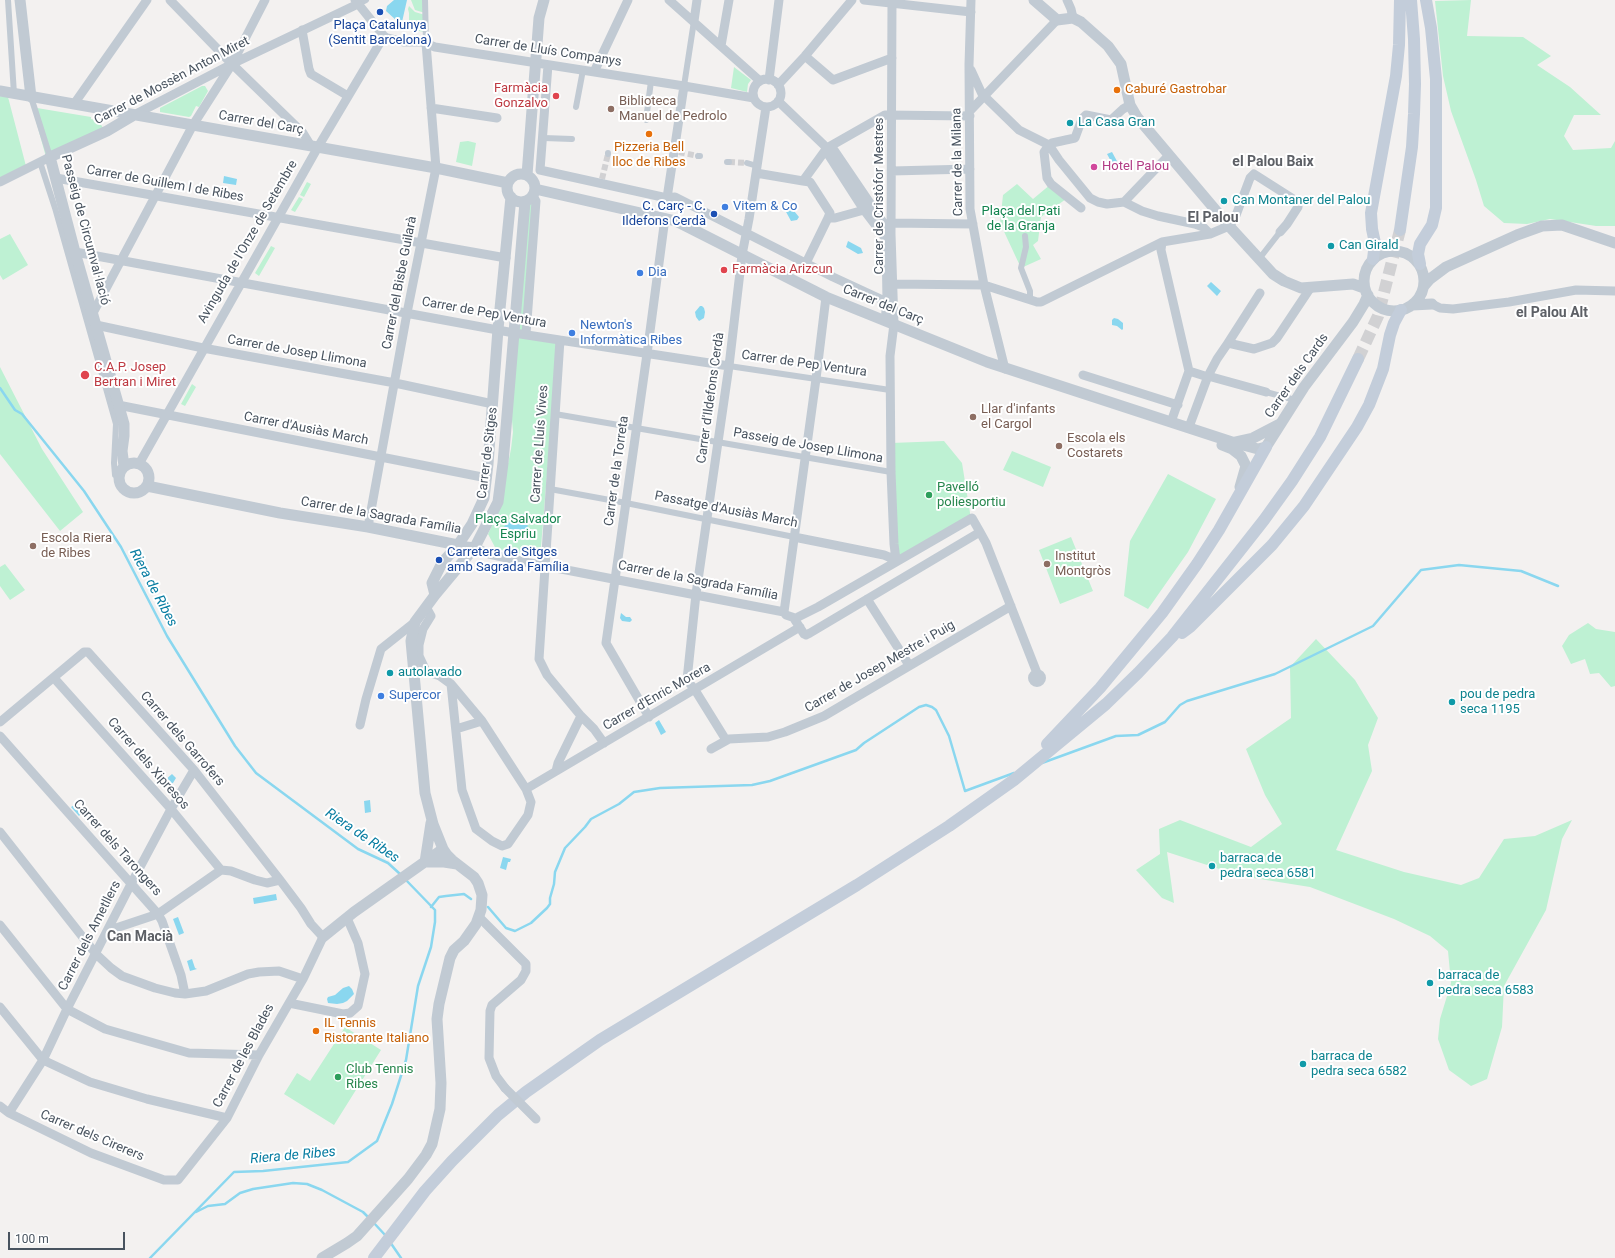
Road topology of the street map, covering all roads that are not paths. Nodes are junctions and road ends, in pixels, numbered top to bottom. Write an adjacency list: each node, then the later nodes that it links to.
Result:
1 (8, 0): 43 (street)
2 (20, 0): 46 (street, Passeig de Circumval·lació)
3 (147, 0): 49 (street)
4 (170, 0): 34 (street)
5 (266, 0): 34 (street)
6 (425, 0): 29 (street)
7 (544, 0): 33 (street)
8 (628, 0): 38 (street)
9 (669, 0): 26 (street)
10 (697, 0): 26 (street)
11 (729, 0): 30 (street)
12 (779, 0): 40 (street)
13 (852, 0): 31 (street)
14 (864, 0): 22 (street)
15 (971, 0): 23 (street, Carrer de la Milana)
16 (1034, 0): 25 (street)
17 (1067, 0): 24 (street)
18 (1400, 0): 106 (main road)
19 (1411, 0): 91 (main road)
20 (1426, 0): 107 (main road)
21 (359, 1): 27 (street, Carrer de Mossèn Anton Miret); 28 (street)
22 (892, 2): 23 (street); 32 (street, Carrer de Cristòfor Mestres)
23 (971, 12): 36 (street, Carrer de la Milana)
24 (1073, 18): 25 (street); 50 (street)
25 (1057, 20): 45 (street)
26 (694, 21): 30 (street); 42 (street)
27 (302, 30): 34 (street, Carrer de Mossèn Anton Miret); 44 (street)
28 (384, 36): 29 (street, Carrer de Lluís Companys); 44 (street, Avinguda de l'Onze de Setembre)
29 (426, 43): 33 (street, Carrer de Lluís Companys); 53 (street, Carrer del Bisbe Guilarà)
30 (721, 46): 40 (street)
31 (805, 56): 32 (street); 41 (street)
32 (892, 58): 54 (street, Carrer de Cristòfor Mestres)
33 (537, 63): 35 (street, Carrer de Lluís Companys); 73 (street)
34 (232, 64): 56 (street, Carrer de Mossèn Anton Miret); 59 (street); 63 (street)
35 (548, 65): 37 (street, Carrer de Lluís Companys); 81 (street)
36 (969, 65): 45 (street); 55 (street, Carrer de la Milana)
37 (583, 70): 38 (street, Carrer de Lluís Companys); 51 (street)
38 (594, 72): 39 (street, Carrer de Lluís Companys)
39 (651, 80): 42 (street, Carrer de Lluís Companys); 58 (street)
40 (764, 80): 41 (street); 47 (street)
41 (778, 85): 48 (street)
42 (684, 86): 47 (street, Carrer de Lluís Companys); 81 (street)
43 (8, 93): 46 (street, Carrer del Carç)
44 (348, 96): 63 (street, Avinguda de l'Onze de Setembre)
45 (984, 96): 55 (street); 62 (street)
46 (31, 97): 49 (street, Carrer del Carç); 66 (street, Passeig de Circumval·lació)
47 (754, 98): 52 (street)
48 (778, 101): 52 (street); 64 (street)
49 (74, 104): 56 (street, Carrer del Carç)
50 (1130, 105): 62 (street); 65 (street)
51 (576, 107)
52 (766, 107): 71 (street, Carrer d'Ildefons Cerdà)
53 (431, 108): 57 (street); 69 (street, Carrer del Bisbe Guilarà)
54 (892, 114): 55 (street); 64 (street); 72 (street, Carrer de Cristòfor Mestres)
55 (970, 114): 70 (street, Carrer de la Milana)
56 (134, 115): 59 (street, Carrer del Carç); 66 (street, Carrer de Mossèn Anton Miret)
57 (497, 118)
58 (646, 120)
59 (193, 125): 63 (street, Carrer del Carç); 78 (street)
60 (544, 138): 61 (street)
61 (572, 139)
62 (1049, 144): 82 (street); 83 (street)
63 (315, 146): 69 (street, Carrer del Carç); 85 (street, Avinguda de l'Onze de Setembre)
64 (827, 148): 75 (street); 84 (street); 94 (street)
65 (1169, 155): 82 (street); 90 (street)
66 (50, 157): 67 (street, Carrer de Mossèn Anton Miret); 74 (street, Passeig de Circumval·lació)
67 (40, 162): 76 (street, Carrer de Mossèn Anton Miret); 164 (street, Passeig de Circumval·lació)
68 (747, 163): 71 (street)
69 (436, 168): 77 (street, Carrer del Carç); 98 (street, Carrer del Bisbe Guilarà)
70 (970, 169): 72 (street); 89 (street, Carrer de la Milana)
71 (756, 170): 75 (street); 93 (street, Carrer d'Ildefons Cerdà)
72 (892, 171): 88 (street, Carrer de Cristòfor Mestres)
73 (527, 175): 77 (street); 79 (street)
74 (56, 178): 78 (street, Carrer de Guillem I de Ribes); 100 (street, Passeig de Circumval·lació)
75 (803, 181): 87 (street)
76 (0, 182)
77 (508, 183): 80 (street)
78 (157, 195): 85 (street, Carrer de Guillem I de Ribes); 104 (street)
79 (531, 196): 80 (street); 86 (street, Carrer del Carç); 131 (street, Carrer de Sitges); 132 (street)
80 (511, 197): 102 (street)
81 (667, 198): 93 (street)
82 (1124, 202): 95 (street)
83 (1080, 208)
84 (864, 210): 87 (street); 120 (street)
85 (278, 218): 98 (street, Carrer de Guillem I de Ribes); 109 (street, Avinguda de l'Onze de Setembre)
86 (665, 218): 101 (street, Carrer del Carç); 136 (street, Carrer de la Torreta)
87 (828, 218): 105 (street)
88 (891, 223): 89 (street); 94 (street, Carrer de Cristòfor Mestres)
89 (973, 224): 111 (street, Carrer de la Milana)
90 (1229, 226): 92 (street); 95 (street); 103 (street)
91 (1400, 230)
92 (1280, 232): 103 (street)
93 (747, 234): 101 (street, Carrer d'Ildefons Cerdà); 105 (street)
94 (891, 234): 110 (street, Carrer de Cristòfor Mestres)
95 (1210, 234): 97 (street)
96 (1025, 236): 119 (street)
97 (1162, 242): 119 (street); 140 (street)
98 (421, 243): 102 (street, Carrer de Guillem I de Ribes); 126 (street, Carrer del Bisbe Guilarà)
99 (1615, 243): 108 (street)
100 (75, 252): 104 (street, Carrer de Pep Ventura); 125 (street, Passeig de Circumval·lació)
101 (742, 256): 118 (street, Carrer del Carç); 138 (street, Carrer d'Ildefons Cerdà)
102 (506, 258): 130 (street)
103 (1259, 259): 113 (street)
104 (122, 262): 109 (street, Carrer de Pep Ventura); 125 (street)
105 (806, 263): 120 (street)
106 (1370, 263): 107 (street); 112 (street); 114 (street)
107 (1421, 267): 108 (street); 115 (street)
108 (1446, 267): 115 (street)
109 (240, 283): 126 (street, Carrer de Pep Ventura); 135 (street, Avinguda de l'Onze de Setembre)
110 (894, 284): 111 (street); 127 (street, Carrer de Cristòfor Mestres)
111 (984, 285): 119 (street); 139 (street, Carrer de la Milana)
112 (1340, 285): 113 (street); 114 (street)
113 (1311, 287): 134 (street)
114 (1366, 291): 123 (street); 128 (street, Carrer dels Cards)
115 (1422, 291): 121 (street); 122 (street)
116 (1615, 291): 121 (street)
117 (1260, 294): 134 (street)
118 (826, 296): 127 (street, Carrer del Carç); 143 (street)
119 (1030, 300)
120 (887, 302): 127 (street)
121 (1432, 304): 122 (street)
122 (1412, 305): 124 (street)
123 (1380, 308): 124 (street); 128 (street, Carrer dels Cards)
124 (1401, 310): 188 (main road)
125 (93, 313): 129 (street, Passeig de Circumval·lació)
126 (407, 313): 130 (street, Carrer de Pep Ventura); 144 (street, Carrer del Bisbe Guilarà)
127 (889, 322): 139 (street, Carrer del Carç); 145 (street, Carrer de Cristòfor Mestres)
128 (1353, 322): 147 (street, Carrer dels Cards)
129 (96, 325): 135 (street, Carrer de Josep Llimona); 150 (street, Passeig de Circumval·lació)
130 (498, 329): 131 (street, Carrer de Pep Ventura); 148 (street)
131 (514, 333): 132 (street, Carrer de Pep Ventura); 175 (street, Carrer de Sitges)
132 (526, 334): 133 (street, Carrer de Pep Ventura)
133 (560, 340): 136 (street, Carrer de Pep Ventura); 152 (street, Carrer de Lluís Vives)
134 (1228, 343): 142 (street)
135 (203, 348): 144 (street, Carrer de Josep Llimona); 151 (street, Avinguda de l'Onze de Setembre)
136 (647, 354): 138 (street, Carrer de Pep Ventura); 155 (street, Carrer de la Torreta)
137 (1358, 359): 188 (main road)
138 (729, 366): 143 (street, Carrer de Pep Ventura); 156 (street, Carrer d'Ildefons Cerdà)
139 (1005, 369): 154 (street, Carrer del Carç)
140 (1190, 371): 142 (street); 149 (street)
141 (1083, 375): 149 (street)
142 (1208, 376): 146 (street); 154 (street)
143 (816, 379): 145 (street, Carrer de Pep Ventura); 159 (street)
144 (395, 383): 148 (street, Carrer de Josep Llimona); 160 (street, Carrer del Bisbe Guilarà)
145 (890, 390): 163 (street, Carrer de Cristòfor Mestres)
146 (1266, 392): 147 (street)
147 (1295, 400): 153 (street, Carrer dels Cards)
148 (493, 404): 165 (street)
149 (1178, 405): 154 (street)
150 (120, 406): 151 (street, Carrer d'Ausiàs March); 162 (street, Passeig de Circumval·lació)
151 (166, 414): 160 (street, Carrer d'Ausiàs March); 161 (street, Avinguda de l'Onze de Setembre)
152 (555, 414): 155 (street, Passeig de Josep Llimona); 167 (street, Carrer de Lluís Vives)
153 (1280, 424): 157 (street, Carrer del Carç); 158 (street, Carrer dels Cards)
154 (1180, 425): 157 (street, Carrer del Carç); 168 (street, Carrer del Carç)
155 (637, 428): 156 (street, Passeig de Josep Llimona); 169 (street, Carrer de la Torreta)
156 (718, 442): 159 (street, Passeig de Josep Llimona); 170 (street, Carrer d'Ildefons Cerdà)
157 (1232, 442): 158 (street, Carrer del Carç)
158 (1266, 447): 168 (main road)
159 (805, 457): 163 (street, Passeig de Josep Llimona); 173 (street)
160 (381, 458): 165 (street, Carrer d'Ausiàs March); 171 (street, Carrer del Bisbe Guilarà)
161 (139, 464): 162 (street); 166 (street)
162 (124, 466): 166 (street)
163 (891, 472): 176 (street, Carrer de Cristòfor Mestres)
164 (115, 475)
165 (487, 478): 174 (street)
166 (147, 486): 171 (street, Carrer de la Sagrada Família)
167 (550, 490): 169 (street, Passatge d'Ausiàs March); 177 (street, Carrer de Lluís Vives)
168 (1238, 494): 206 (main road)
169 (626, 503): 170 (street, Passatge d'Ausiàs March); 178 (street, Carrer de la Torreta)
170 (707, 519): 173 (street, Passatge d'Ausiàs March); 179 (street, Carrer d'Ildefons Cerdà)
171 (368, 527): 174 (street, Carrer de la Sagrada Família)
172 (980, 532): 176 (street); 181 (street); 182 (street)
173 (794, 537): 176 (street, Passatge d'Ausiàs March); 184 (street)
174 (458, 545): 175 (street, Carrer de la Sagrada Família); 180 (street)
175 (475, 547): 177 (street, Carrer de la Sagrada Família); 180 (street, Carrer de Sitges)
176 (896, 560): 185 (street)
177 (545, 566): 178 (street, Carrer de la Sagrada Família); 196 (street, Carrer de Lluís Vives)
178 (614, 578): 179 (street, Carrer de la Sagrada Família); 197 (street, Carrer de la Torreta)
179 (696, 594): 184 (street, Carrer de la Sagrada Família); 195 (street, Carrer d'Ildefons Cerdà)
180 (435, 595): 183 (street, Carrer de Sitges)
181 (867, 599): 187 (street); 189 (street)
182 (1011, 606): 189 (street, Carrer de Josep Mestre i Puig); 192 (street)
183 (426, 607): 186 (street, Carrer de Sitges); 191 (street)
184 (784, 612): 185 (street, Carrer de la Sagrada Família)
185 (795, 618): 187 (street)
186 (415, 622): 190 (street, Carrer de Sitges); 200 (street)
187 (800, 627): 195 (street, Carrer d'Enric Morera)
188 (1172, 636): 206 (main road)
189 (909, 665): 203 (street, Carrer de Josep Mestre i Puig)
190 (412, 671): 191 (street); 211 (street, Carrer de Sitges)
191 (426, 671): 194 (street)
192 (1037, 673)
193 (54, 678): 199 (street, Carrer dels Garrofers); 207 (street, Carrer dels Garrofers); 210 (street, Carrer dels Xipresos)
194 (452, 684): 198 (street); 201 (street)
195 (695, 690): 197 (street, Carrer d'Enric Morera); 203 (street, Carrer d'Ildefons Cerdà)
196 (581, 716): 204 (street, Carrer de Lluís Vives); 208 (street)
197 (650, 717): 204 (street, Carrer d'Enric Morera)
198 (482, 721): 201 (street); 209 (street)
199 (0, 722)
200 (360, 725)
201 (456, 729): 209 (street)
202 (0, 736): 218 (street, Carrer dels Tarongers)
203 (726, 740): 205 (street, Carrer de Josep Mestre i Puig)
204 (604, 743): 208 (street, Carrer d'Enric Morera)
205 (711, 749)
206 (1032, 766): 238 (main road)
207 (194, 770): 210 (street, Carrer dels Ametllers); 217 (street, Carrer dels Garrofers)
208 (556, 771): 209 (street, Carrer d'Enric Morera)
209 (526, 789)
210 (171, 809): 216 (street, Carrer dels Xipresos); 218 (street, Carrer dels Ametllers)
211 (432, 822): 213 (street); 214 (street)
212 (0, 832): 225 (street)
213 (443, 849): 214 (street); 215 (street)
214 (425, 862): 215 (street); 220 (street)
215 (457, 864): 221 (street)
216 (221, 870): 217 (street); 219 (street)
217 (280, 880): 224 (street, Carrer dels Garrofers)
218 (131, 884): 219 (street, Carrer dels Tarongers); 223 (street, Carrer dels Ametllers)
219 (158, 914): 223 (street); 227 (street, Carrer dels Tarongers)
220 (347, 918): 224 (street); 228 (street)
221 (479, 918): 236 (street, bridge); 239 (street)
222 (0, 925): 230 (street)
223 (107, 931): 225 (street, Carrer dels Ametllers)
224 (323, 937): 226 (street, Carrer de les Blades)
225 (96, 954): 227 (street); 230 (street, Carrer dels Ametllers)
226 (303, 979): 227 (street); 228 (street, Carrer de les Blades)
227 (185, 994)
228 (289, 1003): 231 (street, Carrer de les Blades)
229 (0, 1007): 232 (street)
230 (67, 1009): 231 (street); 232 (street, Carrer dels Ametllers)
231 (259, 1055): 235 (street, Carrer de les Blades)
232 (43, 1060): 234 (street, Carrer dels Ametllers); 235 (street)
233 (0, 1106): 234 (street, Carrer dels Cirerers)
234 (10, 1114): 237 (street, Carrer dels Cirerers)
235 (227, 1118): 237 (street, Carrer de les Blades)
236 (536, 1119)
237 (178, 1180)
238 (376, 1255)
239 (322, 1258)

